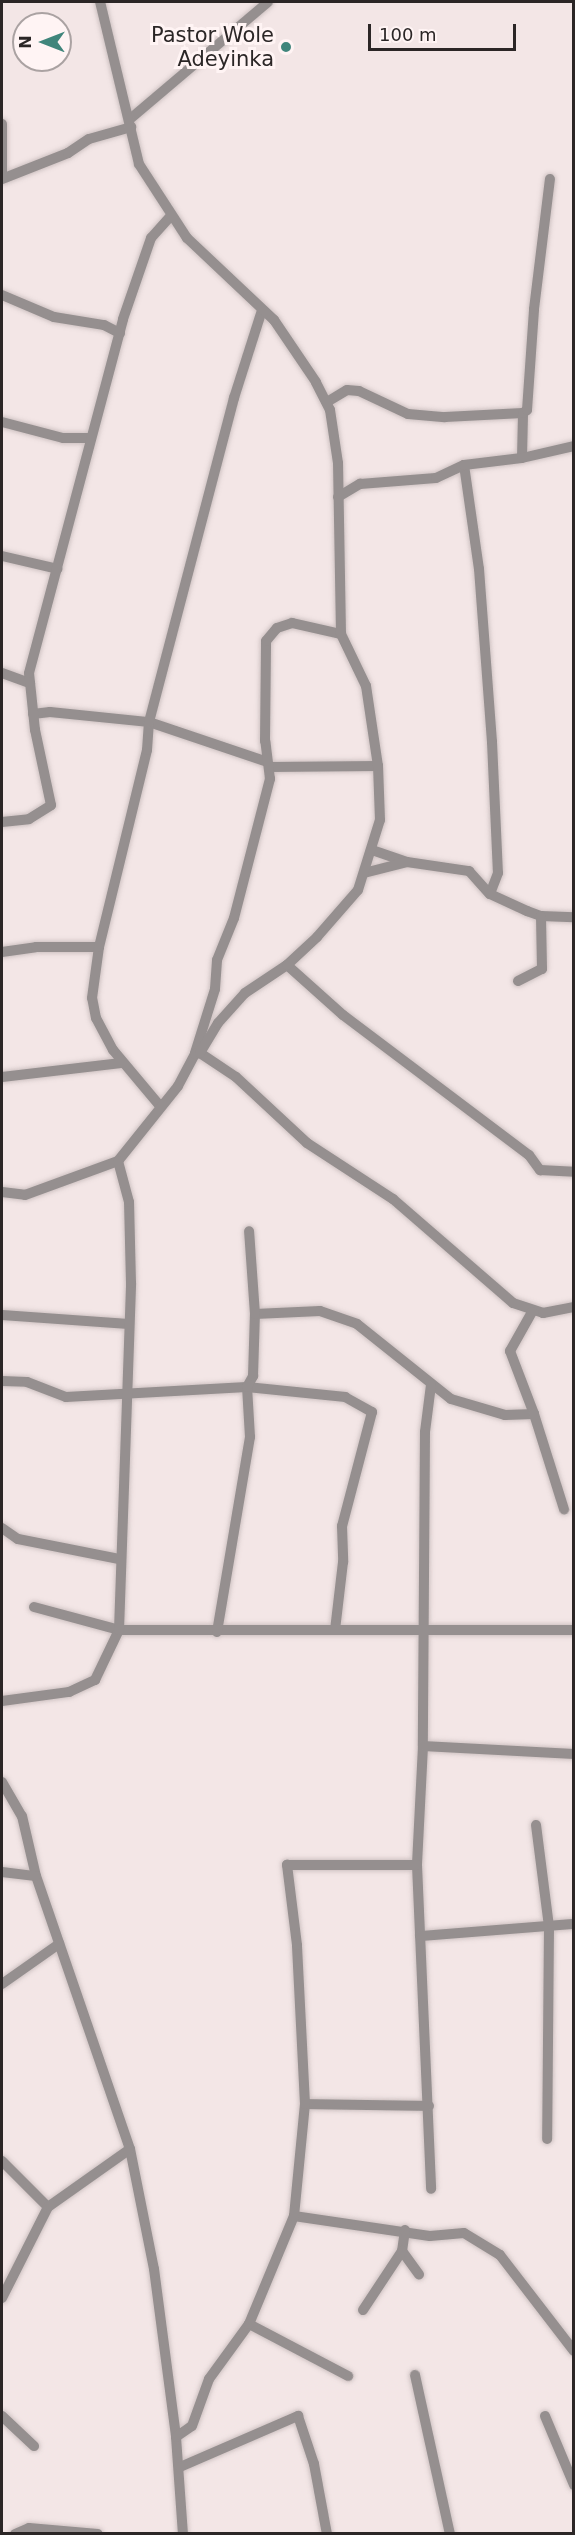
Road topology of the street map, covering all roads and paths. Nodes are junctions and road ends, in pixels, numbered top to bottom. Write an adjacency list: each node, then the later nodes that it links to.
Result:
1 (100, 2): 3 (street)
2 (268, 2): 3 (street)
3 (130, 123): 5 (street); 7 (street)
4 (2, 124): 5 (street)
5 (2, 177)
6 (550, 179): 12 (street)
7 (171, 216): 9 (street); 10 (street)
8 (2, 295): 10 (street)
9 (262, 310): 11 (street); 27 (street)
10 (120, 333): 14 (street)
11 (327, 402): 12 (street); 18 (street)
12 (523, 413): 16 (street)
13 (2, 422): 14 (street)
14 (90, 438): 22 (street)
15 (573, 446): 16 (street)
16 (522, 458): 17 (street)
17 (464, 465): 19 (street); 34 (street)
18 (338, 475): 19 (street); 20 (street)
19 (360, 484): 20 (street)
20 (338, 497): 23 (street)
21 (2, 556): 22 (street)
22 (58, 569): 25 (street)
23 (341, 634): 28 (street); 29 (street)
24 (2, 673): 25 (street)
25 (30, 683): 26 (street)
26 (33, 714): 27 (street); 30 (street)
27 (149, 722): 28 (street); 37 (street)
28 (267, 764): 29 (street); 41 (street)
29 (378, 766): 31 (street)
30 (2, 822)
31 (372, 850): 32 (street); 33 (street)
32 (407, 862): 33 (street); 34 (street)
33 (364, 873): 39 (street)
34 (490, 894): 35 (street)
35 (540, 916): 36 (street); 40 (street)
36 (573, 917)
37 (99, 947): 38 (street); 42 (street)
38 (2, 952)
39 (287, 965): 41 (street); 46 (street)
40 (518, 981)
41 (197, 1053): 44 (street); 50 (street)
42 (122, 1063): 43 (street); 44 (street)
43 (2, 1077)
44 (160, 1106): 45 (street)
45 (118, 1161): 47 (street); 53 (street)
46 (573, 1172)
47 (2, 1192)
48 (249, 1231): 51 (street)
49 (573, 1307): 50 (street)
50 (532, 1312): 58 (street)
51 (255, 1314): 55 (street); 56 (street)
52 (2, 1315): 53 (street)
53 (129, 1324): 57 (street)
54 (2, 1381): 57 (street)
55 (431, 1385): 58 (street); 66 (street)
56 (247, 1387): 57 (street); 64 (street); 67 (street)
57 (129, 1392): 61 (street)
58 (534, 1414): 59 (street)
59 (565, 1509)
60 (2, 1528): 61 (street)
61 (119, 1559): 63 (street)
62 (34, 1607): 63 (street)
63 (119, 1630): 67 (street); 68 (street)
64 (335, 1630): 66 (street); 67 (street)
65 (573, 1630): 66 (street)
66 (421, 1631): 69 (street)
67 (217, 1632)
68 (2, 1701)
69 (423, 1746): 70 (street); 73 (street)
70 (573, 1754)
71 (2, 1782): 75 (street)
72 (536, 1825): 77 (street)
73 (417, 1864): 78 (street); 81 (street)
74 (2, 1872): 75 (street)
75 (36, 1876): 79 (street)
76 (573, 1924): 77 (street)
77 (549, 1927): 78 (street); 83 (street)
78 (420, 1936): 82 (street)
79 (59, 1944): 80 (street); 84 (street)
80 (2, 1984)
81 (305, 2104): 82 (street); 88 (street)
82 (429, 2106): 86 (street)
83 (547, 2139)
84 (130, 2149): 87 (street); 100 (street)
85 (2, 2161): 87 (street)
86 (431, 2189)
87 (48, 2207): 92 (street)
88 (294, 2216): 89 (street); 94 (street)
89 (405, 2230): 90 (street); 95 (street)
90 (402, 2251): 91 (street); 93 (street)
91 (419, 2274)
92 (2, 2298)
93 (363, 2310)
94 (249, 2324): 97 (street); 100 (street)
95 (573, 2351)
96 (415, 2375): 108 (street)
97 (348, 2376)
98 (2, 2416): 101 (street)
99 (545, 2416): 103 (street)
100 (176, 2437): 102 (street)
101 (34, 2446)
102 (180, 2467): 106 (street); 107 (street)
103 (573, 2485)
104 (15, 2534): 105 (street)
105 (98, 2534)
106 (183, 2534)
107 (327, 2534)
108 (450, 2534)

